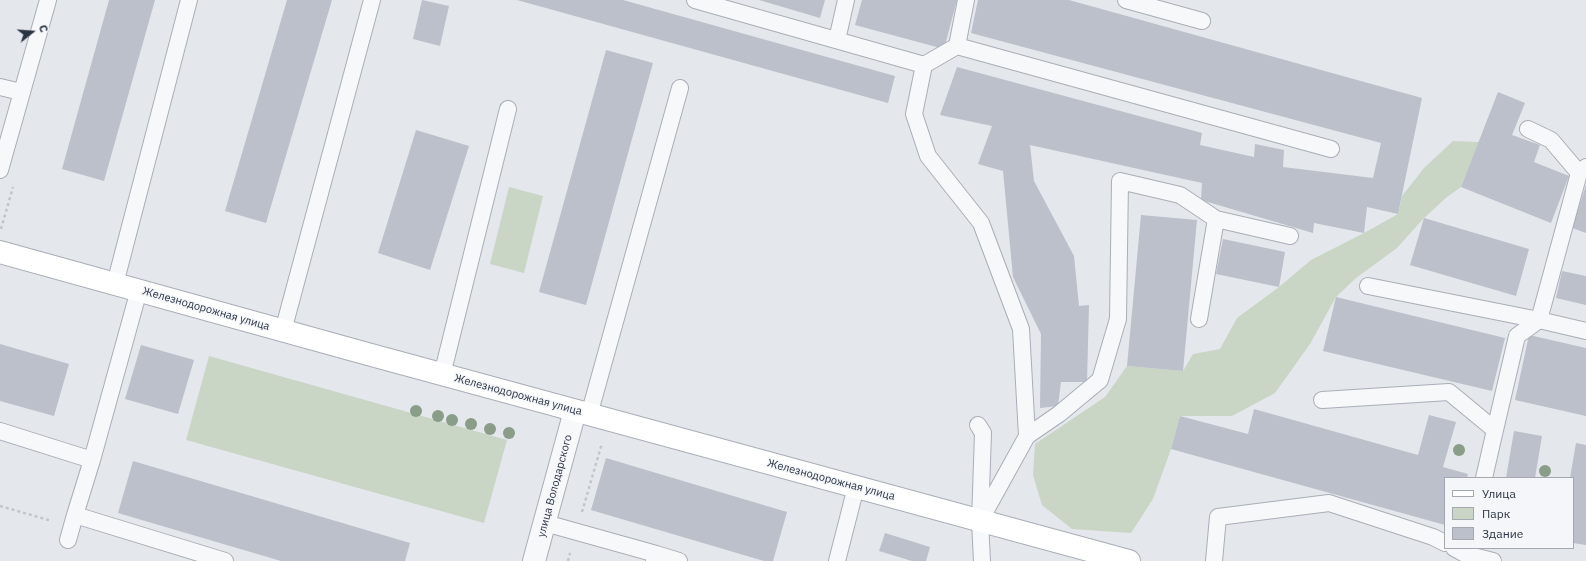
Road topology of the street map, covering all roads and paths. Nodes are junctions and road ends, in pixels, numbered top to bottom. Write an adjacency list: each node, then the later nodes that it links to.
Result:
1 (48, 0): 14 (lane)
2 (189, 0): 23 (lane)
3 (372, 0): 28 (lane)
4 (694, 0): 9 (lane)
5 (846, 0): 9 (lane)
6 (966, 0): 10 (lane)
7 (1126, 0): 8 (lane)
8 (1202, 21)
9 (837, 40): 11 (lane)
10 (957, 46): 11 (lane); 17 (lane)
11 (924, 65): 36 (lane)
12 (0, 87): 14 (lane)
13 (680, 88): 32 (lane)
14 (22, 92): 18 (lane)
15 (508, 109): 30 (lane)
16 (1528, 129): 19 (lane)
17 (1331, 149)
18 (0, 170)
19 (1582, 170): 27 (lane)
20 (1216, 219): 21 (lane); 26 (lane); 36 (lane)
21 (1290, 236)
22 (0, 252): 23 (main road, Железнодорожная улица)
23 (115, 284): 25 (main road, Железнодорожная улица)
24 (1368, 286): 27 (lane)
25 (139, 290): 28 (main road, Железнодорожная улица); 38 (lane)
26 (1199, 319)
27 (1539, 320): 29 (lane); 34 (lane)
28 (283, 331): 30 (main road, Железнодорожная улица)
29 (1586, 331)
30 (442, 374): 32 (main road, Железнодорожная улица)
31 (1322, 400): 34 (lane)
32 (582, 413): 40 (main road, Железнодорожная улица); 43 (street, улица Володарского)
33 (978, 425): 42 (lane)
34 (1495, 430): 39 (lane)
35 (0, 431): 38 (lane)
36 (1027, 436): 42 (lane)
37 (603, 439): 45 (path)
38 (92, 460): 44 (lane)
39 (1484, 477)
40 (856, 487): 42 (main road, Железнодорожная улица); 53 (lane)
41 (0, 506): 44 (path)
42 (980, 520): 54 (lane); 55 (main road, Железнодорожная улица)
43 (544, 523): 45 (lane); 50 (street, улица Володарского)
44 (71, 527): 49 (lane)
45 (576, 532): 48 (lane); 51 (path)
46 (1444, 542): 56 (lane)
47 (1463, 553): 57 (lane)
48 (655, 557): 52 (lane)
49 (225, 561)
50 (534, 561)
51 (568, 561)
52 (679, 561)
53 (837, 561)
54 (982, 561)
55 (1129, 561)
56 (1214, 561)
57 (1493, 561)

